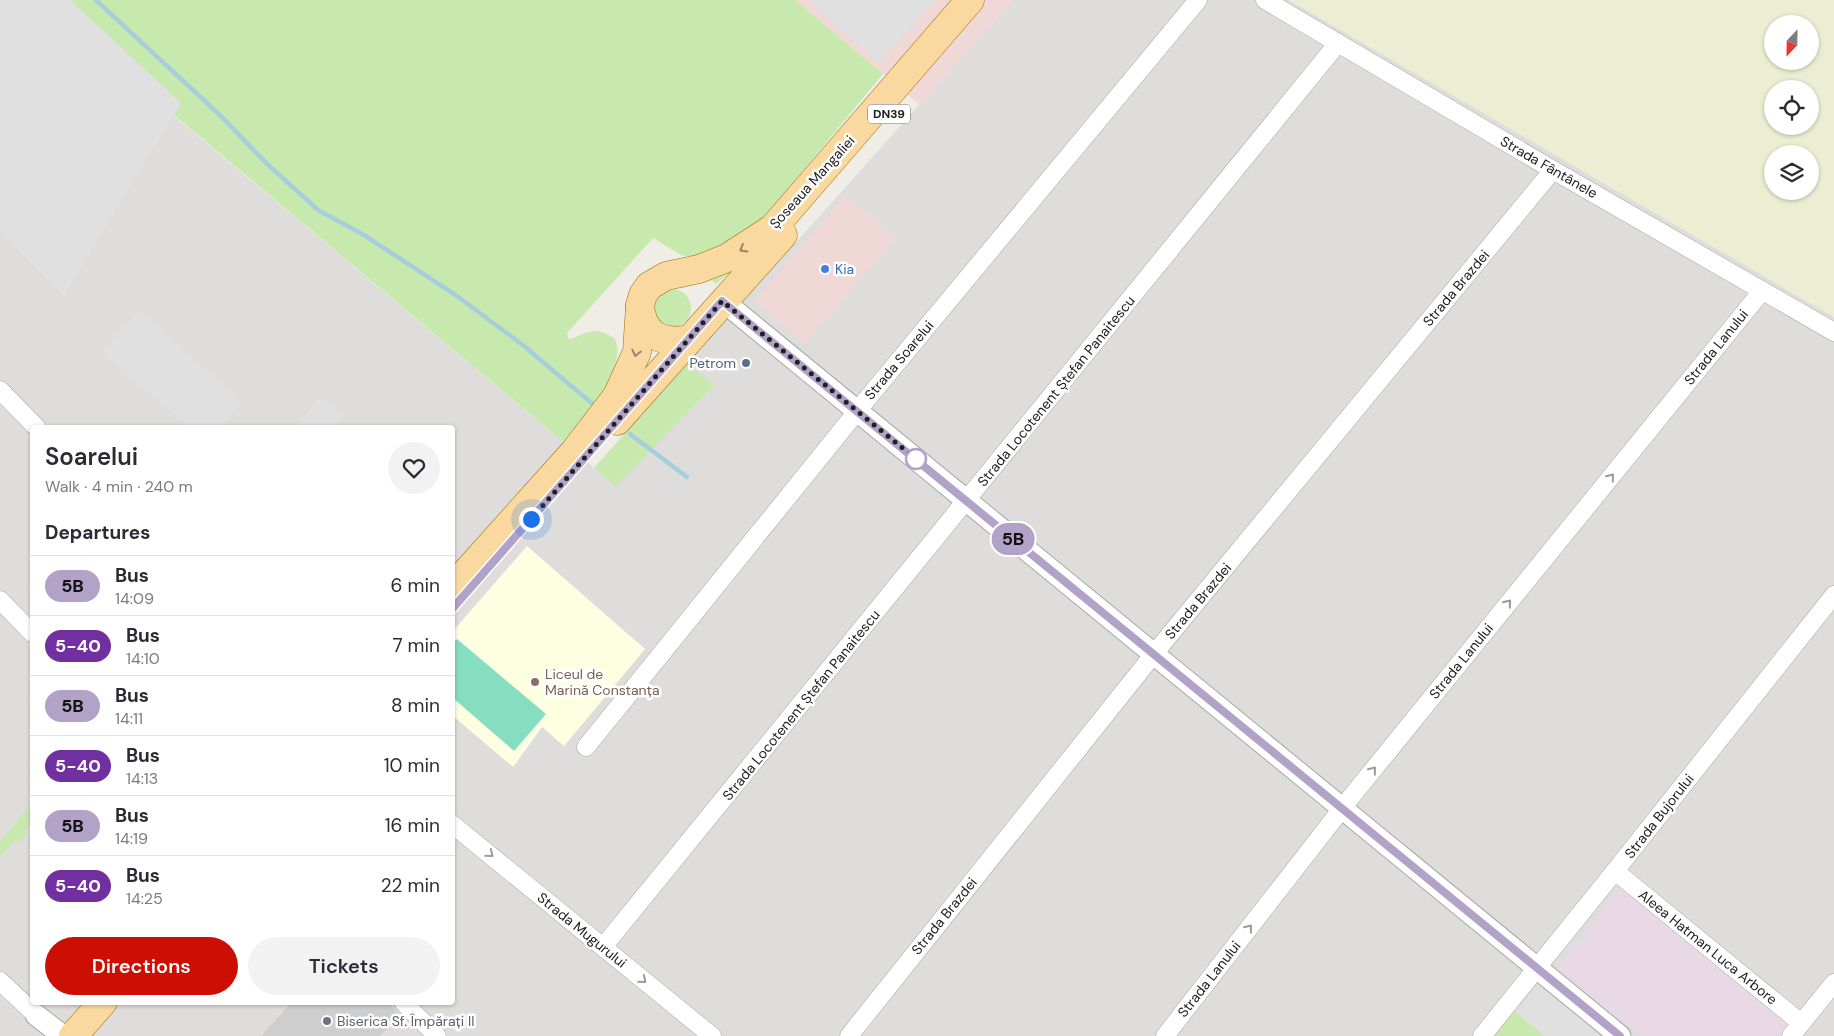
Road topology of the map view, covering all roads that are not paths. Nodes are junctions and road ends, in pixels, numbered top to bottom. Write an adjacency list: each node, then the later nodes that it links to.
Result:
1 (970, 0): 7 (main road, Șoseaua Mangaliei / DN39, one-way to 7)
2 (988, 0): 9 (main road, Șoseaua Mangaliei / DN39)
3 (1198, 0): 14 (street, Strada Soarelui)
4 (1265, 0): 5 (street, Strada Fântânele)
5 (1338, 43): 6 (street, Strada Fântânele); 16 (street, Strada Locotenent Ștefan Panaitescu)
6 (1553, 170): 8 (street, Strada Fântânele); 22 (street, Strada Brazdei)
7 (676, 275): 9 (main road); 10 (main road, Șoseaua Mangaliei / DN39)
8 (1762, 290): 11 (street, Strada Fântânele); 24 (street, Strada Lanului, one-way to 8)
9 (722, 301): 12 (main road, Șoseaua Mangaliei / DN39); 14 (street)
10 (640, 305): 12 (main road); 17 (main road, Șoseaua Mangaliei / DN39, one-way to 17)
11 (1834, 332)
12 (690, 339): 20 (main road, Șoseaua Mangaliei / DN39)
13 (0, 390): 15 (street)
14 (858, 411): 16 (street); 23 (street, Strada Soarelui)
15 (34, 425)
16 (967, 501): 22 (street); 27 (street, Strada Locotenent Ștefan Panaitescu)
17 (455, 585)
18 (1834, 595): 26 (street, Strada Bujorului)
19 (0, 600): 21 (street)
20 (455, 606)
21 (30, 631)
22 (1153, 655): 24 (street); 39 (street, Strada Brazdei)
23 (586, 747)
24 (1342, 808): 28 (street); 40 (street, Strada Lanului, one-way to 24)
25 (455, 826): 27 (street, Strada Mugurului, one-way to 27)
26 (1616, 871): 28 (street, Strada Bujorului); 35 (street, Aleea Hatman Luca Arbore)
27 (604, 947): 38 (street, Strada Mugurului, one-way to 38)
28 (1538, 968): 41 (street, Strada Bujorului); 42 (street)
29 (0, 981): 34 (street)
30 (1834, 983): 35 (street)
31 (85, 1005): 36 (main road)
32 (99, 1005): 36 (main road)
33 (406, 1005): 37 (street)
34 (36, 1015): 36 (street)
35 (1796, 1029)
36 (63, 1035)
37 (437, 1036)
38 (712, 1036)
39 (849, 1036)
40 (1165, 1036)
41 (1482, 1036)
42 (1620, 1036)

